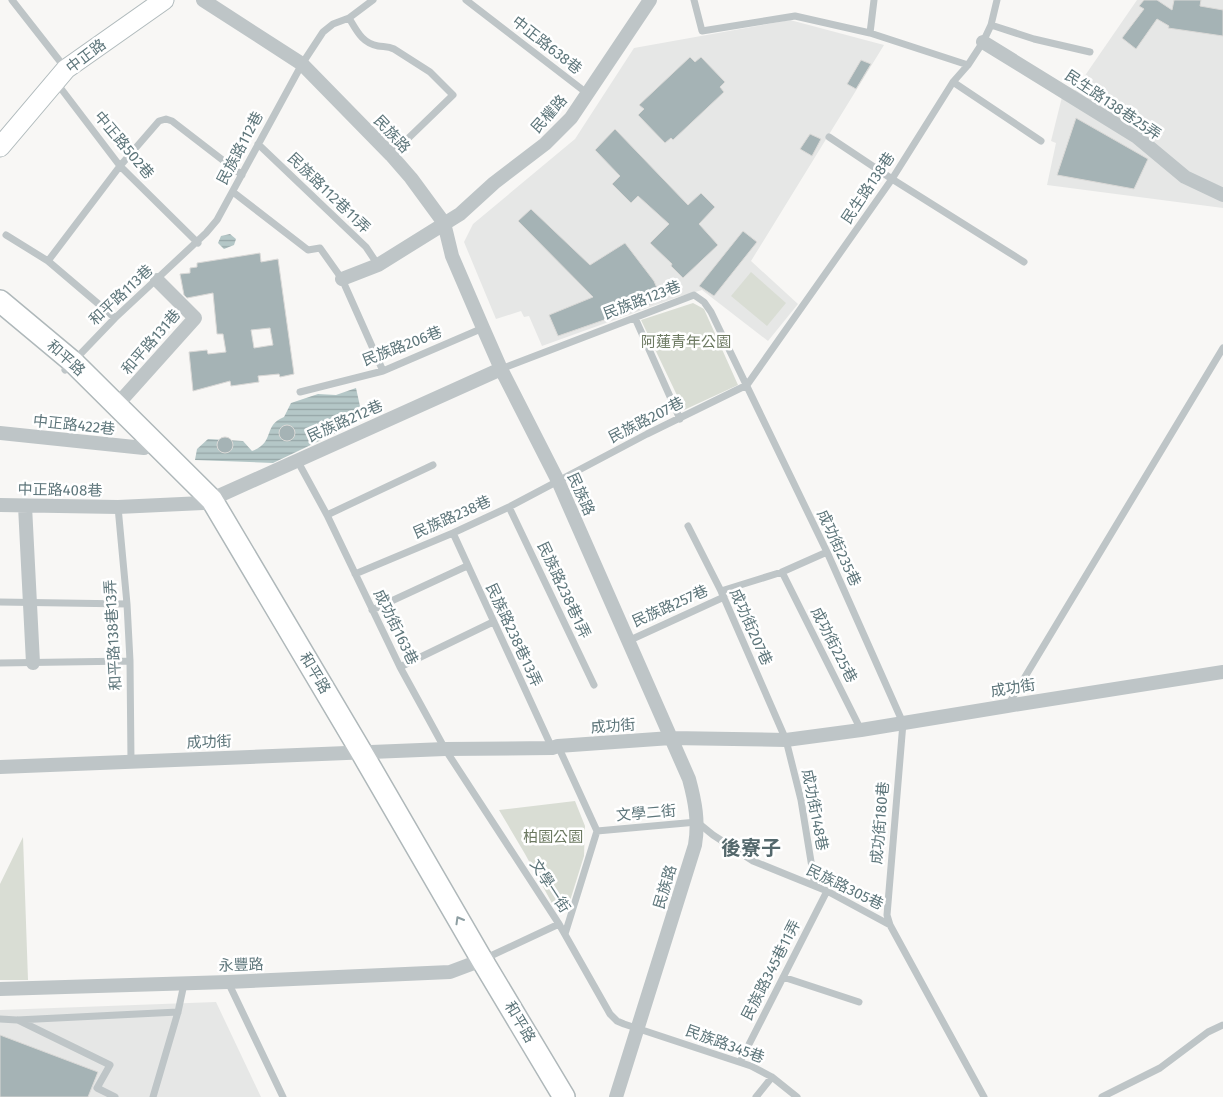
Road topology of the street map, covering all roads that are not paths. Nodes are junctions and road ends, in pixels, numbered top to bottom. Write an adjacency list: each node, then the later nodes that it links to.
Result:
1 (12, 0): 17 (lane, 中正路502巷)
2 (164, 0): 17 (street, 中正路)
3 (203, 0): 15 (street, 民族路)
4 (373, 0): 10 (lane, 民族路112巷)
5 (466, 0): 19 (lane, 中正路638巷)
6 (650, 0): 19 (street, 民權路)
7 (694, 0): 12 (lane)
8 (874, 0): 12 (lane)
9 (997, 0): 11 (lane, 民生路138巷)
10 (349, 18): 15 (lane, 民族路112巷); 24 (lane)
11 (991, 25): 13 (lane, 民生路138巷); 14 (lane)
12 (870, 33): 16 (lane)
13 (983, 42): 16 (lane, 民生路138巷); 29 (street, 民生路138巷25弄)
14 (1090, 52)
15 (302, 64): 22 (lane, 民族路112巷); 24 (street, 民族路)
16 (968, 65): 18 (lane, 民生路138巷)
17 (61, 75): 23 (street, 中正路); 25 (lane, 中正路502巷)
18 (952, 82): 21 (lane); 27 (lane, 民生路138巷)
19 (588, 94): 30 (street, 民權路)
20 (829, 137): 27 (lane)
21 (1041, 141)
22 (258, 144): 26 (lane, 民族路112巷); 35 (lane, 民族路112巷11弄)
23 (0, 147)
24 (391, 155): 30 (street, 民族路)
25 (120, 166): 26 (lane); 32 (lane, 中正路502巷); 33 (lane)
26 (242, 175): 28 (lane, 民族路112巷)
27 (892, 180): 34 (lane); 47 (lane, 民生路138巷)
28 (233, 192): 32 (lane, 民族路112巷); 36 (lane)
29 (1223, 196)
30 (444, 223): 35 (street, 民權路); 42 (street, 民族路)
31 (6, 235): 33 (lane)
32 (198, 242): 37 (lane, 和平路113巷)
33 (48, 261): 40 (lane)
34 (1024, 262)
35 (378, 265): 36 (street, 民權路)
36 (342, 278): 46 (lane)
37 (157, 280): 40 (lane, 和平路113巷); 49 (street, 和平路131巷)
38 (0, 301): 44 (main road, 和平路)
39 (0, 316): 44 (main road, 和平路)
40 (115, 318): 44 (lane, 和平路113巷)
41 (635, 318): 45 (lane, 民族路123巷); 47 (lane, 民族路123巷); 50 (lane)
42 (483, 328): 45 (street, 民族路); 46 (lane, 民族路206巷)
43 (1223, 348): 81 (lane)
44 (69, 366): 49 (main road, 和平路); 52 (main road, 和平路)
45 (501, 369): 53 (street, 民族路212巷); 55 (street, 民族路)
46 (383, 370): 48 (lane, 民族路206巷)
47 (747, 385): 50 (lane, 民族路207巷); 64 (lane, 成功街235巷)
48 (300, 392)
49 (117, 405): 56 (main road, 和平路)
50 (680, 419): 55 (lane, 民族路207巷)
51 (0, 433): 52 (street, 中正路422巷)
52 (144, 448): 56 (main road, 和平路)
53 (297, 460): 56 (street, 民族路212巷); 61 (lane, 成功街163巷)
54 (433, 465): 61 (lane)
55 (558, 481): 60 (lane, 民族路238巷); 74 (street, 民族路)
56 (207, 501): 59 (street, 中正路408巷); 88 (main road, 和平路)
57 (0, 504): 58 (street, 中正路408巷)
58 (25, 506): 59 (street, 中正路408巷); 70 (street)
59 (118, 507): 71 (lane, 和平路138巷13弄)
60 (510, 507): 63 (lane, 民族路238巷); 80 (lane, 民族路238巷1弄)
61 (327, 515): 67 (lane, 成功街163巷)
62 (688, 526): 68 (lane, 成功街207巷)
63 (453, 533): 65 (lane, 民族路238巷13弄); 67 (lane, 民族路238巷)
64 (827, 552): 66 (lane, 民族路257巷); 82 (lane, 成功街235巷)
65 (467, 566): 72 (lane); 73 (lane, 民族路238巷13弄)
66 (782, 572): 68 (lane, 民族路257巷); 83 (lane, 成功街225巷)
67 (355, 574): 72 (lane, 成功街163巷)
68 (722, 594): 74 (lane, 民族路257巷); 85 (lane, 成功街207巷)
69 (0, 602): 70 (lane)
70 (29, 603): 71 (lane); 77 (street)
71 (127, 604): 75 (lane, 和平路138巷13弄)
72 (372, 610): 78 (lane, 成功街163巷)
73 (493, 622): 78 (lane); 86 (lane, 民族路238巷13弄)
74 (628, 641): 84 (street, 民族路)
75 (130, 661): 77 (lane); 89 (lane, 和平路138巷13弄)
76 (0, 663): 77 (lane)
77 (33, 663)
78 (400, 667): 87 (lane, 成功街163巷)
79 (1223, 672): 81 (street, 成功街)
80 (594, 685)
81 (1007, 706): 82 (street, 成功街)
82 (903, 724): 83 (street, 成功街); 96 (lane, 成功街180巷)
83 (861, 730): 85 (street, 成功街)
84 (671, 738): 85 (street, 成功街); 86 (street, 成功街); 91 (street, 民族路)
85 (786, 740): 93 (lane, 成功街148巷)
86 (555, 747): 87 (street, 成功街); 92 (lane, 文學二街)
87 (445, 749): 88 (street, 成功街); 95 (lane, 文學一街)
88 (355, 753): 89 (street, 成功街); 98 (main road, 和平路)
89 (131, 761): 90 (street, 成功街)
90 (0, 767)
91 (697, 822): 92 (lane, 文學二街); 93 (lane, 民族路305巷); 108 (street, 民族路)
92 (597, 831): 97 (lane, 文學二街)
93 (815, 886): 94 (lane, 民族路305巷)
94 (826, 890): 96 (lane, 民族路305巷); 99 (lane, 民族路345巷11弄)
95 (559, 924): 97 (lane, 文學一街); 98 (lane)
96 (890, 925): 119 (lane, 民族路305巷)
97 (564, 934): 108 (lane, 文學一街)
98 (475, 963): 100 (street, 永豐路); 114 (main road, 和平路); 115 (main road, 和平路)
99 (783, 977): 103 (lane); 109 (lane, 民族路345巷11弄)
100 (228, 982): 101 (street, 永豐路); 113 (lane)
101 (184, 984): 102 (street, 永豐路); 104 (lane)
102 (0, 989)
103 (858, 1002)
104 (178, 1012): 106 (lane); 112 (lane)
105 (0, 1019): 106 (lane)
106 (17, 1020): 111 (lane)
107 (1223, 1025): 120 (lane)
108 (637, 1028): 109 (lane, 民族路345巷); 116 (street, 民族路)
109 (740, 1062): 110 (lane, 民族路345巷)
110 (772, 1077): 117 (lane); 118 (lane, 民族路345巷)
111 (115, 1097)
112 (153, 1097)
113 (284, 1097)
114 (551, 1097)
115 (564, 1097)
116 (616, 1097)
117 (756, 1097)
118 (797, 1097)
119 (984, 1097)
120 (1102, 1097)

